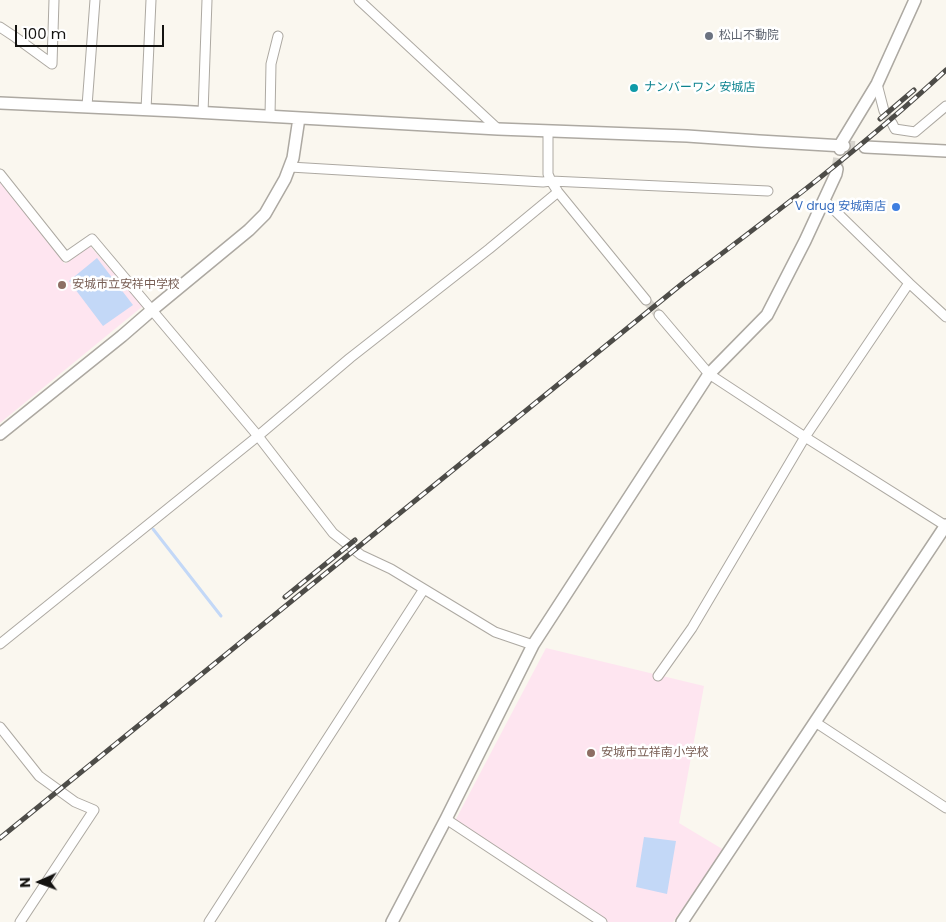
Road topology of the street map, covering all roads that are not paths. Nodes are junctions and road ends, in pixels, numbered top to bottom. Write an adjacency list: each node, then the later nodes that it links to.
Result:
1 (54, 0): 7 (street)
2 (95, 0): 11 (street)
3 (151, 0): 13 (street)
4 (207, 0): 15 (street)
5 (359, 0): 19 (street)
6 (915, 0): 9 (street)
7 (0, 28)
8 (278, 36): 16 (street)
9 (877, 84): 14 (street); 20 (street)
10 (0, 103): 11 (street)
11 (87, 106): 13 (street)
12 (946, 106): 18 (street)
13 (146, 110): 15 (street)
14 (884, 111)
15 (202, 112): 16 (street)
16 (270, 116): 17 (street)
17 (299, 118): 19 (street); 23 (street)
18 (892, 123)
19 (498, 129): 20 (street)
20 (548, 131): 26 (street)
21 (865, 147): 22 (street)
22 (946, 151)
23 (290, 167): 26 (street); 32 (street)
24 (837, 169): 29 (street)
25 (0, 174): 32 (street)
26 (551, 181): 27 (street); 28 (street)
27 (768, 191)
28 (558, 192): 31 (street); 37 (street)
29 (824, 200): 30 (street); 35 (street)
30 (909, 283): 34 (street); 38 (street)
31 (646, 300)
32 (152, 310): 36 (street); 37 (street)
33 (659, 315): 35 (street)
34 (946, 317)
35 (709, 374): 38 (street); 42 (street)
36 (0, 434)
37 (258, 436): 40 (street); 41 (street)
38 (805, 437): 39 (street); 43 (street)
39 (946, 526): 44 (street)
40 (424, 589): 42 (street); 49 (street)
41 (0, 644)
42 (533, 645): 47 (street)
43 (658, 676)
44 (815, 722): 46 (street); 52 (street)
45 (0, 727): 48 (street)
46 (946, 808)
47 (446, 819): 50 (street); 51 (street)
48 (20, 922)
49 (209, 922)
50 (392, 922)
51 (602, 922)
52 (682, 922)

